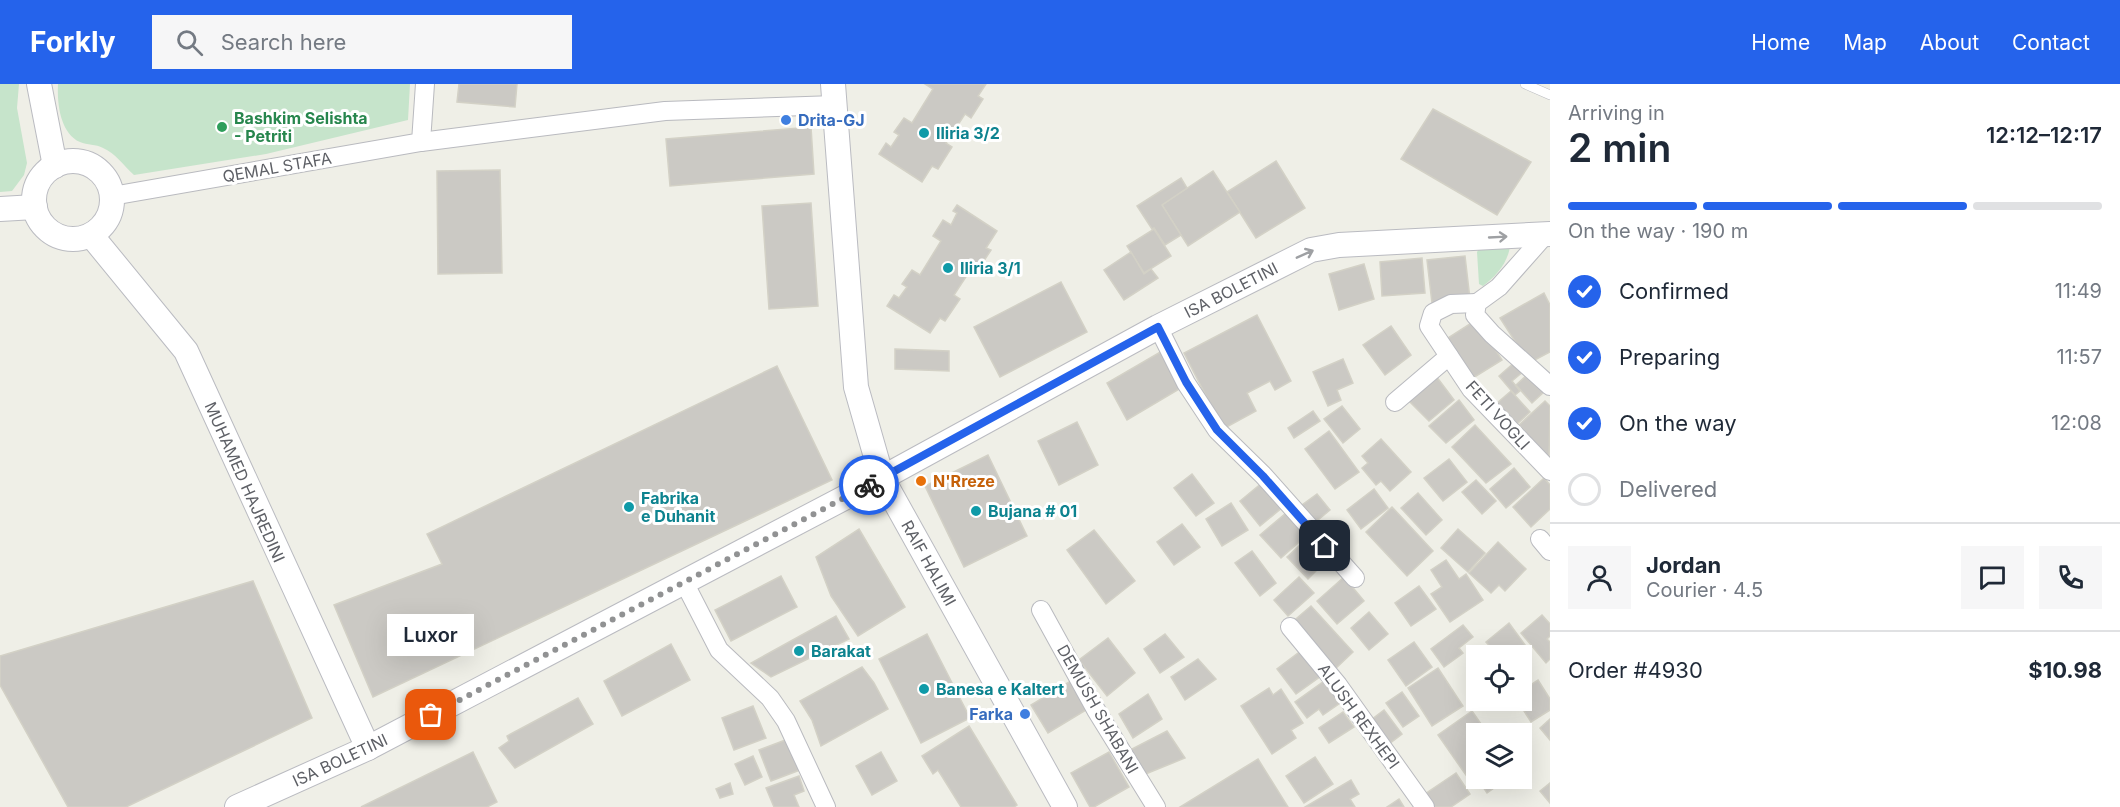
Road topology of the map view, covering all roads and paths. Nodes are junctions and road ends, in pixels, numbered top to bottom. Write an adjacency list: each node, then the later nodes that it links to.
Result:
1 (39, 84): 7 (street)
2 (425, 84): 6 (street)
3 (1525, 84): 5 (lane)
4 (834, 94): 6 (street, QEMAL STAFA); 19 (street, RAIF HALIMI)
5 (1550, 95)
6 (421, 142): 8 (street, QEMAL STAFA)
7 (56, 166): 8 (street); 9 (street)
8 (112, 196): 12 (street)
9 (35, 207): 10 (street); 12 (street)
10 (0, 209)
11 (1548, 234): 13 (street); 14 (street, ISA BOLETINI, one-way to 11)
12 (91, 235): 24 (street, MUHAMED HAJREDINI)
13 (1477, 303): 15 (street, FETI VOGLI); 16 (street)
14 (1158, 327): 19 (street, ISA BOLETINI); 20 (street)
15 (1449, 356): 17 (street); 18 (street, FETI VOGLI)
16 (1550, 386)
17 (1395, 402)
18 (1550, 471)
19 (882, 478): 21 (street, ISA BOLETINI); 27 (street, RAIF HALIMI)
20 (1355, 579)
21 (684, 582): 24 (street, ISA BOLETINI); 26 (street)
22 (1041, 610): 28 (street, DEMUSH SHABANI)
23 (1290, 627): 29 (street, ALUSH REXHEPI)
24 (368, 748): 25 (street, ISA BOLETINI)
25 (237, 807)
26 (826, 807)
27 (1065, 807)
28 (1156, 807)
29 (1425, 807)

